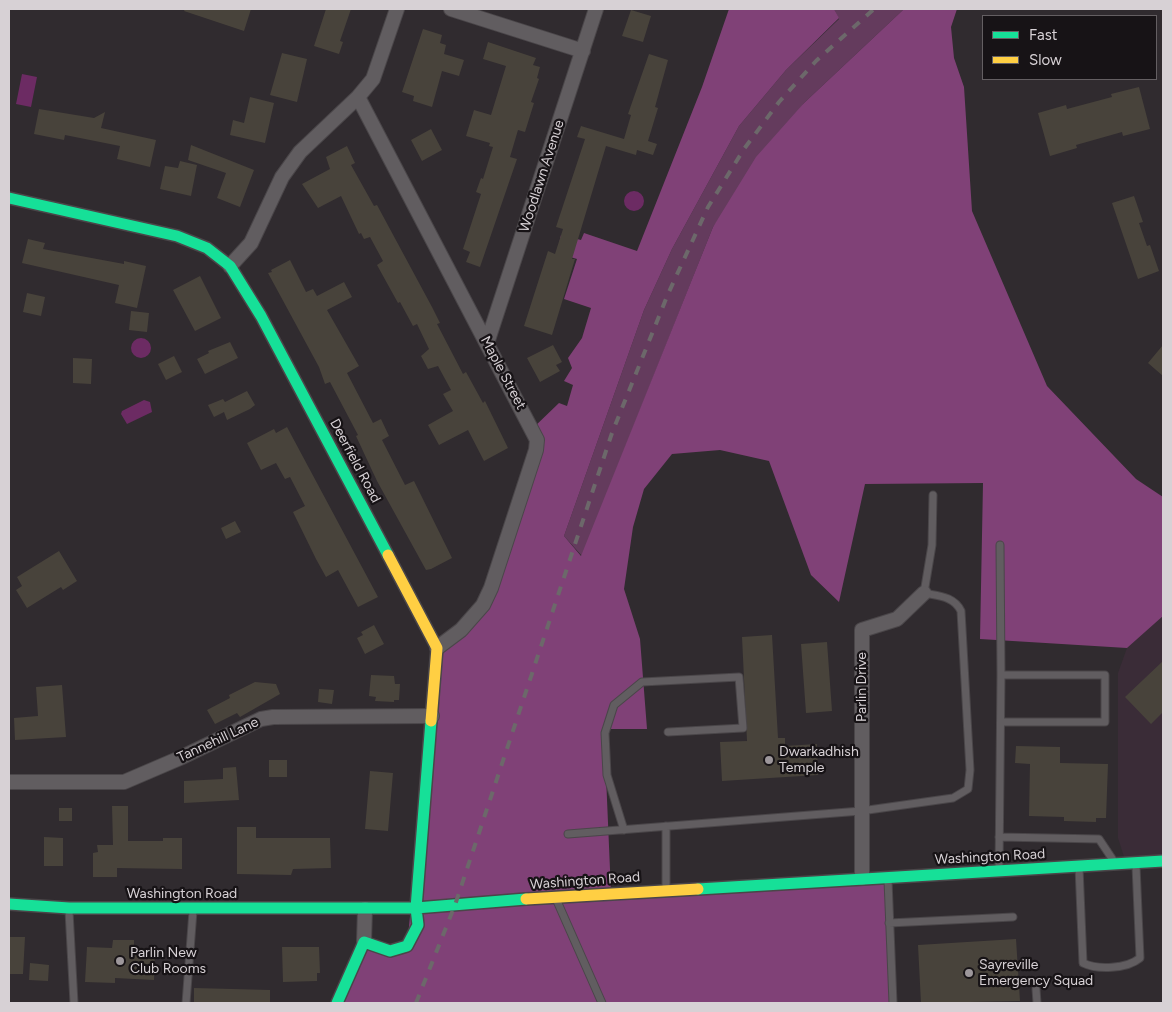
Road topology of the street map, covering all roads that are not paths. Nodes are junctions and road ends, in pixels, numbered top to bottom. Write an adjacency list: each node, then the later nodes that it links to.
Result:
1 (397, 9): 5 (street)
2 (451, 9): 4 (street)
3 (596, 9): 4 (street, Woodlawn Avenue)
4 (583, 51): 8 (street, Woodlawn Avenue)
5 (358, 97): 7 (street); 8 (street, Maple Street)
6 (9, 198): 7 (main road, Deerfield Road)
7 (230, 266): 12 (main road, Deerfield Road)
8 (487, 343): 12 (street, Maple Street)
9 (933, 495): 11 (lane)
10 (1000, 545): 13 (lane)
11 (924, 594): 18 (street, Parlin Drive); 18 (lane)
12 (437, 648): 14 (main road)
13 (1000, 675): 15 (lane); 15 (lane)
14 (432, 716): 17 (street, Tannehill Lane); 34 (main road)
15 (1001, 722): 22 (lane)
16 (668, 732): 20 (lane)
17 (9, 782)
18 (862, 811): 19 (lane); 29 (street, Parlin Drive)
19 (666, 826): 20 (lane); 30 (lane)
20 (624, 830): 21 (lane)
21 (568, 834)
22 (999, 837): 25 (lane); 27 (lane)
23 (1163, 861): 24 (main road, Washington Road)
24 (1135, 863): 25 (main road, Washington Road); 26 (lane)
25 (1116, 864): 26 (main road, Washington Road)
26 (1079, 867): 27 (main road, Washington Road)
27 (999, 871): 28 (main road, Washington Road)
28 (887, 877): 29 (main road, Washington Road); 38 (lane)
29 (862, 878): 30 (main road, Washington Road)
30 (666, 890): 31 (main road, Washington Road)
31 (556, 897): 34 (main road, Washington Road); 44 (lane)
32 (9, 904): 33 (main road, Washington Road)
33 (69, 908): 35 (main road, Washington Road); 41 (lane)
34 (416, 908): 36 (main road, Washington Road); 39 (main road)
35 (194, 909): 36 (main road, Washington Road); 42 (lane)
36 (365, 909): 39 (street)
37 (1013, 917): 38 (lane)
38 (889, 923): 45 (lane)
39 (364, 942): 43 (main road)
40 (1036, 989): 46 (lane)
41 (74, 1003)
42 (186, 1003)
43 (336, 1003)
44 (602, 1003)
45 (893, 1003)
46 (1037, 1003)

